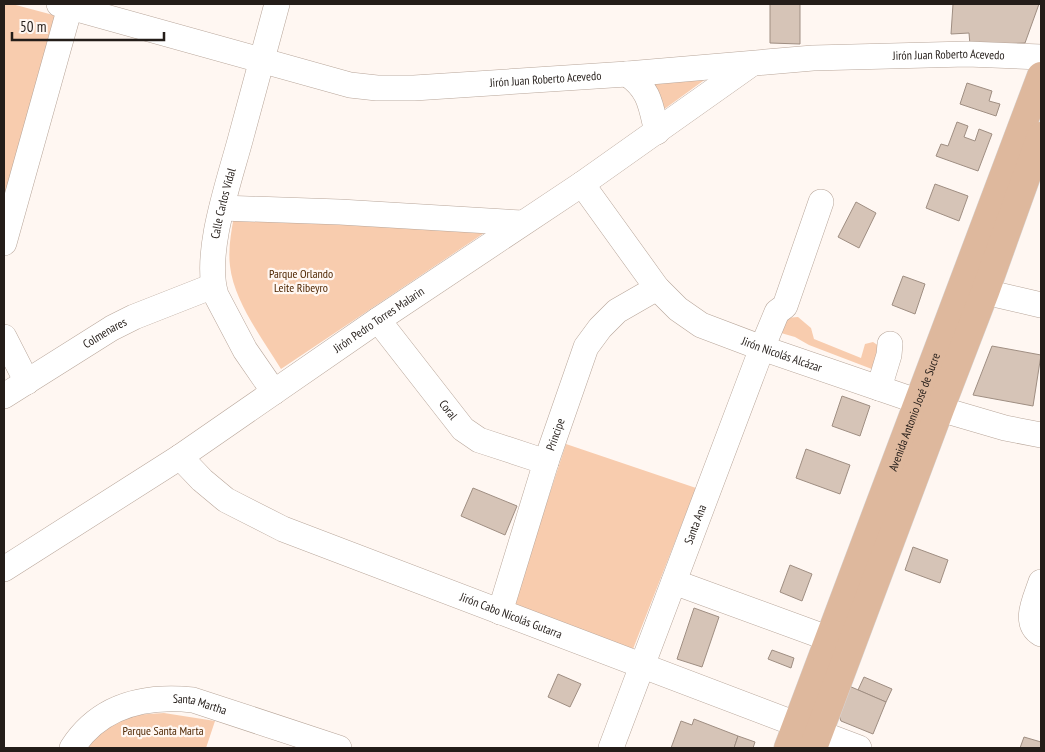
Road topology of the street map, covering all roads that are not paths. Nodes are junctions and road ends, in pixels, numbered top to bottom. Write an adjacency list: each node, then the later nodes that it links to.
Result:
1 (277, 4): 4 (street, Calle Carlos Vidal)
2 (65, 5): 4 (street, Jirón Juan Roberto Acevedo); 14 (street)
3 (1041, 57): 5 (street, Jirón Juan Roberto Acevedo)
4 (262, 59): 6 (street, Jirón Juan Roberto Acevedo); 12 (street, Calle Carlos Vidal)
5 (750, 65): 6 (street, Jirón Juan Roberto Acevedo); 8 (street, Jirón Pedro Torres Malarin)
6 (627, 74): 8 (street)
7 (1041, 76): 27 (main road, Avenida Antonio José de Sucre)
8 (657, 132): 10 (street, Jirón Pedro Torres Malarin)
9 (1041, 136): 17 (main road, Avenida Antonio José de Sucre)
10 (582, 184): 13 (street, Jirón Pedro Torres Malarin); 16 (street, Jirón Nicolás Alcázar)
11 (821, 202): 22 (street, Santa Ana)
12 (222, 208): 13 (street); 15 (street, Calle Carlos Vidal)
13 (522, 223): 19 (street, Jirón Pedro Torres Malarin)
14 (4, 243)
15 (213, 286): 23 (street, Colmenares); 25 (street, Calle Carlos Vidal)
16 (657, 288): 22 (street, Jirón Nicolás Alcázar); 30 (street, Principe)
17 (986, 292): 18 (street); 27 (main road, Avenida Antonio José de Sucre)
18 (1041, 305)
19 (378, 320): 25 (street, Jirón Pedro Torres Malarin); 30 (street, Coral)
20 (4, 337): 23 (street)
21 (890, 344): 24 (street)
22 (762, 348): 24 (street, Jirón Nicolás Alcázar); 32 (street, Santa Ana)
23 (26, 382): 26 (street, Colmenares)
24 (878, 388): 27 (street, Jirón Nicolás Alcázar)
25 (274, 392): 29 (street, Jirón Pedro Torres Malarin)
26 (4, 396)
27 (929, 405): 28 (street, Jirón Nicolás Alcázar); 36 (main road, Avenida Antonio José de Sucre); 38 (main road, Avenida Antonio José de Sucre)
28 (1041, 435)
29 (180, 457): 31 (street, Jirón Pedro Torres Malarin); 34 (street, Jirón Cabo Nicolás Gutarra)
30 (546, 462): 34 (street, Principe)
31 (4, 568)
32 (674, 582): 36 (street); 37 (street, Santa Ana)
33 (1041, 582): 35 (street)
34 (500, 612): 37 (street, Jirón Cabo Nicolás Gutarra)
35 (1041, 634)
36 (830, 639): 38 (main road, Avenida Antonio José de Sucre)
37 (642, 665): 38 (street, Jirón Cabo Nicolás Gutarra); 41 (street, Santa Ana)
38 (805, 738): 42 (street, Jirón Cabo Nicolás Gutarra)
39 (72, 748): 40 (street, Santa Martha)
40 (340, 748)
41 (611, 748)
42 (859, 748)

